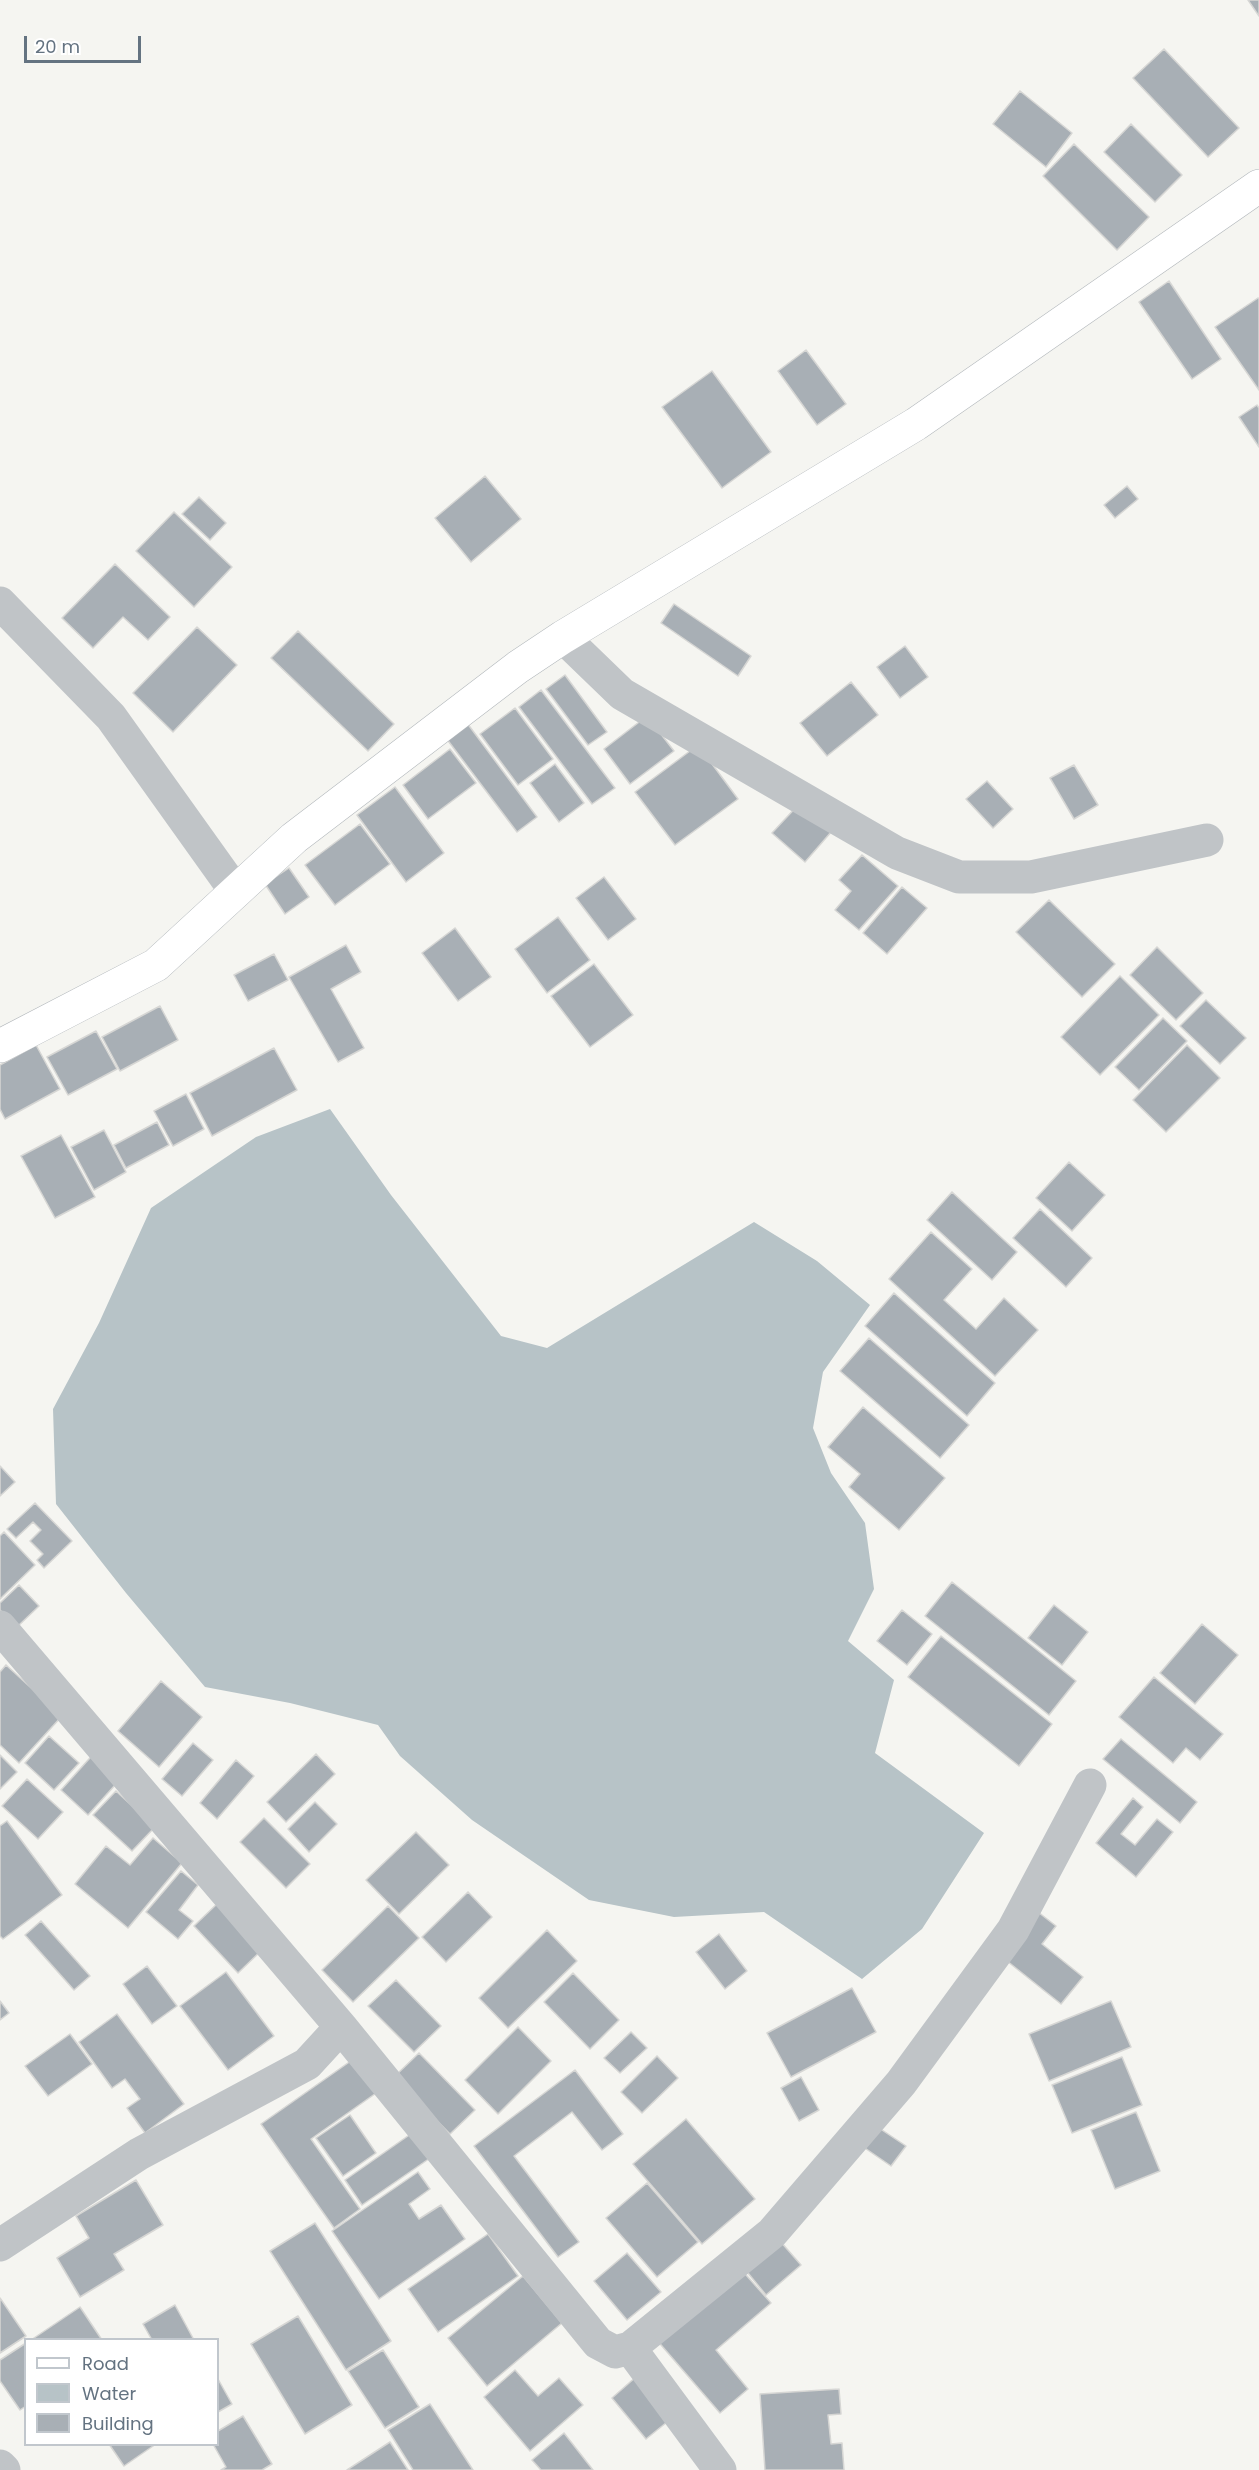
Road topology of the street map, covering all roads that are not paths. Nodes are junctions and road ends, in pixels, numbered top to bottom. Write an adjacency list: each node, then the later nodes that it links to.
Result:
1 (1259, 186): 3 (street)
2 (0, 603): 5 (street)
3 (563, 637): 4 (street); 5 (street)
4 (1207, 840)
5 (236, 892): 6 (street)
6 (0, 1046)
7 (0, 1627): 9 (street)
8 (1090, 1785): 11 (street)
9 (341, 2026): 10 (street); 11 (street)
10 (0, 2245)
11 (630, 2348): 14 (street)
12 (0, 2466): 13 (street)
13 (4, 2470)
14 (720, 2470)

